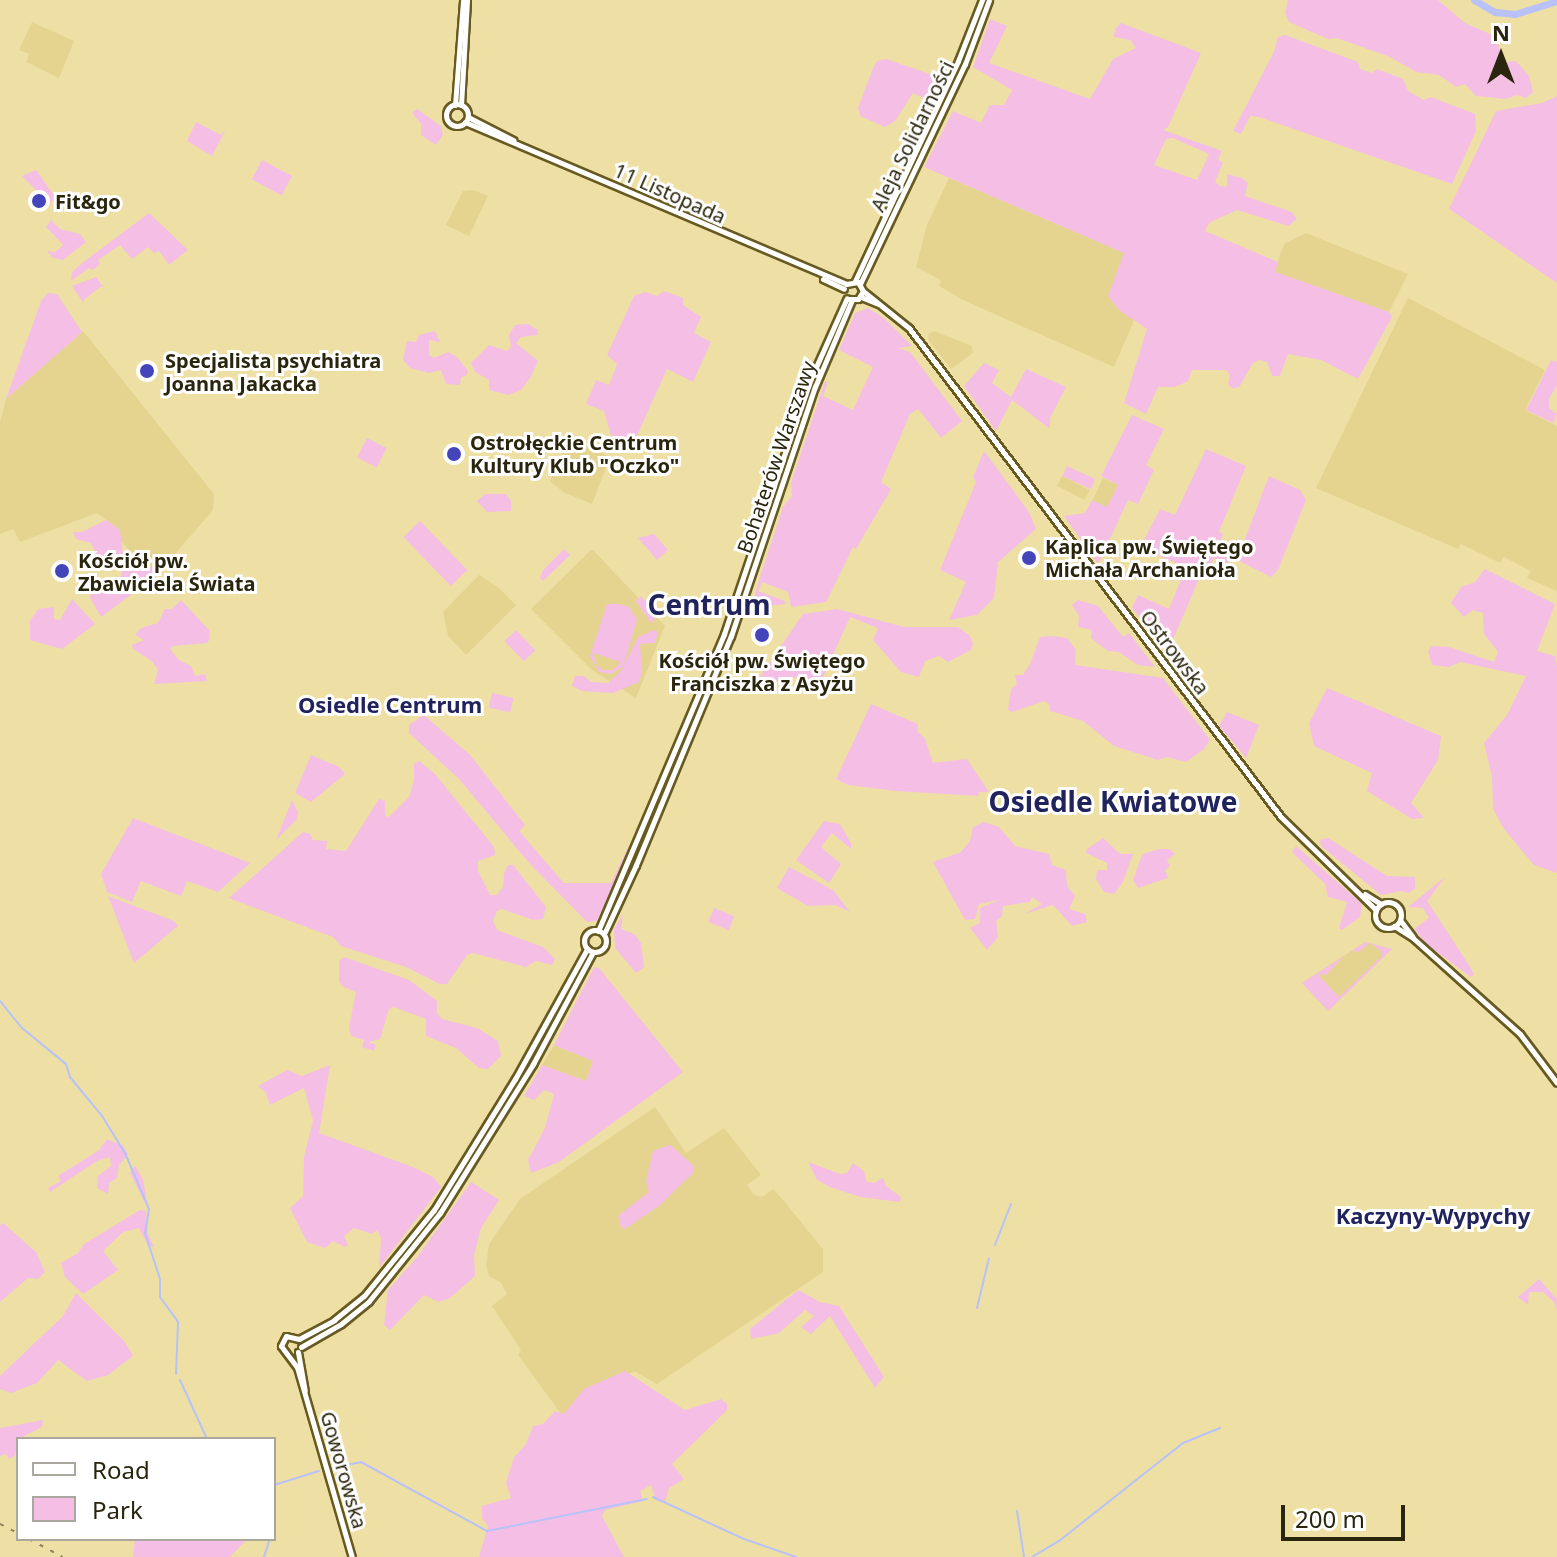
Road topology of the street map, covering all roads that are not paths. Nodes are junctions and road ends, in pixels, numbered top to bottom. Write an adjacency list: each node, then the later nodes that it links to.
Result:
1 (465, 0): 4 (main road)
2 (982, 0): 6 (main road, Aleja Solidarności)
3 (989, 0): 6 (main road, Aleja Solidarności)
4 (458, 105): 5 (main road); 5 (main road)
5 (466, 119): 7 (main road, 11 Listopada)
6 (858, 282): 7 (main road); 8 (main road)
7 (845, 287): 9 (main road)
8 (862, 294): 9 (main road); 10 (main road, Ostrowska)
9 (850, 299): 13 (main road, Bohaterów Warszawy)
10 (1379, 907): 11 (main road); 12 (main road)
11 (1400, 920): 12 (main road); 14 (main road)
12 (1394, 926): 14 (main road)
13 (601, 932): 15 (main road); 15 (main road)
14 (1413, 938): 16 (main road)
15 (590, 951): 17 (main road); 18 (main road)
16 (1557, 1083)
17 (299, 1339): 18 (main road); 19 (main road)
18 (300, 1350): 19 (main road); 20 (main road, Goworowska)
19 (291, 1355): 20 (main road, Goworowska)
20 (305, 1392): 21 (main road, Goworowska)
21 (352, 1557)

